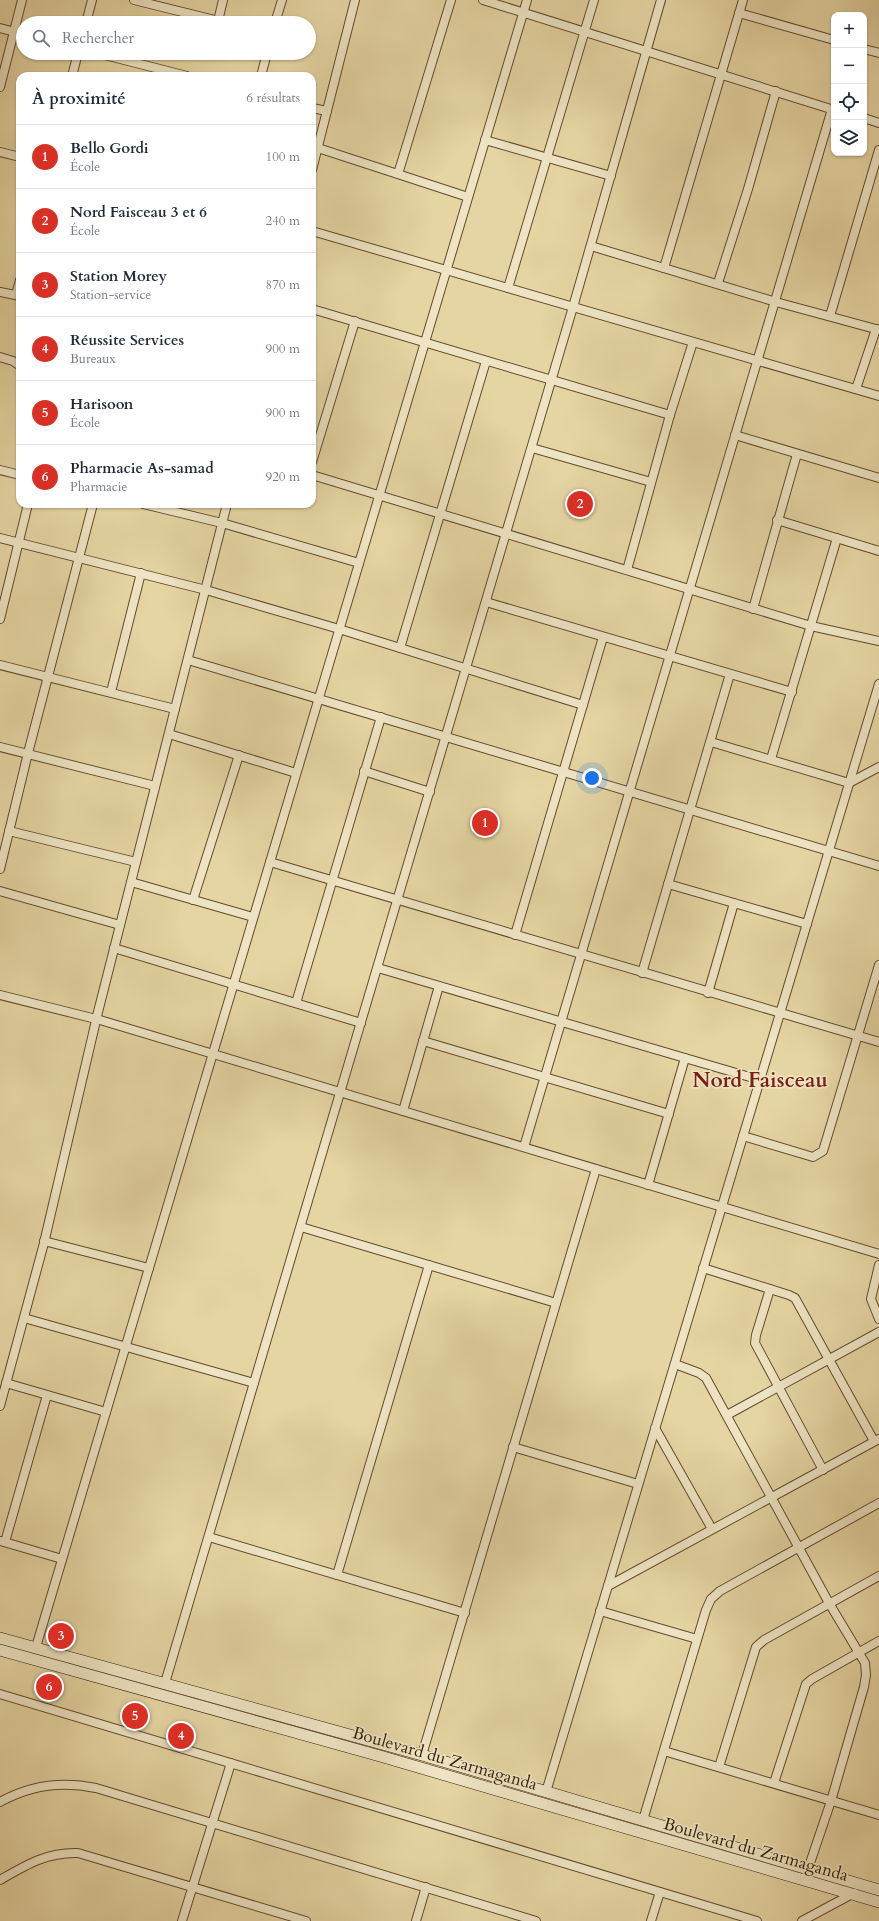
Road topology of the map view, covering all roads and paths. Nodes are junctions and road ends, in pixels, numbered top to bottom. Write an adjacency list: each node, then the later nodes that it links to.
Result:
1 (22, 0): 16 (street)
2 (92, 0): 17 (street)
3 (134, 0): 13 (street)
4 (223, 0): 19 (street)
5 (282, 0): 20 (street)
6 (355, 0): 40 (street)
7 (451, 0): 51 (street)
8 (483, 0): 15 (street)
9 (527, 0): 15 (street)
10 (594, 0): 24 (street)
11 (661, 0): 27 (street)
12 (743, 0): 14 (street)
13 (150, 2): 18 (street)
14 (739, 13): 25 (street); 35 (street)
15 (523, 14): 24 (street); 44 (street)
16 (18, 16)
17 (88, 16)
18 (200, 16)
19 (219, 16)
20 (277, 16)
21 (16, 24): 23 (street)
22 (0, 28): 23 (street)
23 (14, 32): 36 (street)
24 (584, 33): 27 (street); 50 (street)
25 (831, 39)
26 (867, 50): 28 (street)
27 (647, 52): 35 (street); 52 (street)
28 (879, 53)
29 (76, 60): 32 (street)
30 (124, 60): 33 (street)
31 (265, 60): 34 (street)
32 (73, 72)
33 (171, 72)
34 (262, 72)
35 (722, 75): 37 (street); 56 (street)
36 (0, 88)
37 (776, 91): 38 (street); 58 (street)
38 (831, 108)
39 (316, 109): 40 (street)
40 (327, 111): 45 (street)
41 (831, 116): 62 (street)
42 (867, 119): 43 (street)
43 (879, 123)
44 (485, 140): 50 (street); 53 (street)
45 (318, 148): 48 (street); 51 (street)
46 (879, 150): 65 (street)
47 (0, 152): 49 (street)
48 (316, 155)
49 (16, 156)
50 (546, 158): 52 (street); 59 (street)
51 (398, 174): 53 (street)
52 (611, 176): 55 (street)
53 (468, 196): 57 (street)
54 (316, 232): 57 (street)
55 (591, 246): 56 (street); 63 (street)
56 (664, 268): 58 (street)
57 (446, 270): 59 (street); 68 (street)
58 (718, 283): 62 (street)
59 (508, 288): 63 (street)
60 (0, 292): 61 (street)
61 (16, 296)
62 (776, 302): 65 (street); 71 (street)
63 (574, 307): 69 (street); 74 (street)
64 (316, 309): 66 (street)
65 (830, 316): 67 (street)
66 (355, 321): 68 (street); 80 (street)
67 (877, 330): 75 (street)
68 (425, 342): 72 (street); 87 (street)
69 (693, 342): 71 (street); 77 (street)
70 (0, 357): 73 (street)
71 (757, 360): 75 (street); 78 (street)
72 (486, 361): 74 (street); 92 (street)
73 (16, 363)
74 (552, 379): 77 (street); 79 (street)
75 (856, 389): 76 (street)
76 (879, 396)
77 (670, 415): 86 (street)
78 (735, 435): 81 (street); 105 (street)
79 (532, 448): 86 (street); 95 (street)
80 (316, 449)
81 (797, 454): 85 (street); 93 (street)
82 (0, 470): 83 (street)
83 (16, 474)
84 (316, 476): 87 (street)
85 (879, 478)
86 (651, 482): 102 (street)
87 (379, 495): 92 (street); 101 (street)
88 (27, 508): 98 (street)
89 (91, 508): 100 (street)
90 (166, 508): 94 (street)
91 (226, 508): 94 (street)
92 (440, 513): 95 (street); 113 (street)
93 (777, 520): 97 (street); 107 (street)
94 (222, 524): 101 (street); 104 (street)
95 (506, 533): 102 (street); 106 (street)
96 (0, 538): 98 (street)
97 (837, 538): 99 (street); 109 (street)
98 (19, 543): 100 (street); 108 (street)
99 (879, 551)
100 (79, 558): 103 (street); 119 (street)
101 (359, 563): 110 (street)
102 (627, 570): 105 (street)
103 (141, 573): 104 (street); 121 (street)
104 (206, 590): 110 (street); 115 (street)
105 (689, 590): 107 (street); 114 (street)
106 (486, 602): 111 (street); 117 (street)
107 (753, 609): 109 (street)
108 (0, 619)
109 (811, 626): 112 (street); 122 (street)
110 (339, 629): 113 (street); 124 (street)
111 (603, 637): 114 (street); 125 (street)
112 (879, 641)
113 (400, 648): 117 (street)
114 (669, 656): 118 (street); 141 (street)
115 (188, 660): 124 (street); 126 (street)
116 (0, 665): 119 (street)
117 (466, 669): 125 (street); 129 (street)
118 (730, 674): 122 (street); 130 (street)
119 (48, 676): 121 (street); 132 (street)
120 (879, 684): 123 (street)
121 (111, 692): 126 (street)
122 (792, 692): 134 (street)
123 (877, 697): 139 (street)
124 (318, 699): 127 (street); 138 (street)
125 (583, 705): 137 (street)
126 (175, 708): 128 (street)
127 (381, 717): 129 (street); 136 (street)
128 (169, 734): 133 (street); 140 (street)
129 (446, 738): 137 (street); 142 (street)
130 (711, 742): 134 (street); 143 (street)
131 (0, 746): 132 (street)
132 (28, 754): 140 (street); 144 (street)
133 (238, 755): 138 (street); 154 (street)
134 (771, 759): 139 (street)
135 (879, 767): 139 (street)
136 (364, 772): 142 (street); 150 (street)
137 (563, 772): 141 (street); 160 (street)
138 (296, 773): 147 (street)
139 (849, 783): 145 (street)
140 (155, 786): 146 (street)
141 (629, 791): 143 (street); 162 (street)
142 (430, 792): 155 (street)
143 (690, 810): 145 (street); 152 (street)
144 (9, 831): 146 (street); 149 (street)
145 (828, 852): 148 (street); 158 (street)
146 (136, 862): 151 (street)
147 (270, 862): 150 (street); 157 (street)
148 (879, 866)
149 (0, 869)
150 (332, 881): 155 (street); 170 (street)
151 (131, 882): 154 (street); 159 (street)
152 (668, 884): 156 (street); 165 (street)
153 (0, 891): 159 (street)
154 (193, 900): 157 (street)
155 (398, 900): 160 (street); 164 (street)
156 (734, 903): 158 (street); 168 (street)
157 (253, 917): 166 (street)
158 (807, 924): 171 (street)
159 (120, 925): 161 (street)
160 (514, 935): 162 (street)
161 (114, 948): 166 (street); 172 (street)
162 (580, 955): 165 (street); 173 (street)
163 (879, 965): 175 (street)
164 (378, 968): 167 (street); 174 (street)
165 (642, 973): 168 (street)
166 (234, 983): 170 (street); 178 (street)
167 (439, 986): 173 (street); 176 (street)
168 (708, 992): 171 (street)
169 (0, 995): 172 (street)
170 (296, 1003): 174 (street)
171 (780, 1013): 175 (street); 181 (street)
172 (96, 1019): 178 (street); 191 (street)
173 (560, 1021): 179 (street); 180 (street)
174 (361, 1023): 182 (street)
175 (858, 1036): 177 (street); 185 (street)
176 (423, 1041): 180 (street); 183 (street)
177 (879, 1042)
178 (212, 1054): 182 (street); 195 (street)
179 (684, 1058): 181 (street); 184 (street)
180 (544, 1077): 184 (street); 186 (street)
181 (760, 1080): 185 (street)
182 (341, 1092): 183 (street); 190 (street)
183 (403, 1111): 186 (street)
184 (668, 1114): 188 (street)
185 (743, 1136): 189 (street)
186 (524, 1147): 187 (street)
187 (596, 1169): 188 (street); 198 (street)
188 (648, 1185): 189 (street)
189 (722, 1207): 192 (street); 196 (street)
190 (301, 1227): 193 (street); 206 (street)
191 (44, 1241): 195 (street); 199 (street)
192 (879, 1254)
193 (429, 1265): 198 (street); 224 (street)
194 (879, 1266): 200 (street)
195 (149, 1268): 202 (street)
196 (703, 1268): 197 (street); 204 (street)
197 (770, 1289): 203 (street); 207 (street)
198 (556, 1303): 214 (street)
199 (24, 1318): 202 (street); 205 (street)
200 (879, 1320)
201 (879, 1332): 203 (street)
202 (125, 1346): 206 (street); 210 (street)
203 (828, 1360): 207 (street); 213 (street)
204 (675, 1364): 211 (street); 212 (street)
205 (6, 1383): 208 (street); 209 (street)
206 (254, 1383): 220 (street)
207 (778, 1387): 211 (street); 215 (street)
208 (47, 1395): 210 (street); 221 (street)
209 (0, 1406)
210 (106, 1412): 223 (street)
211 (727, 1415): 217 (street)
212 (655, 1428): 216 (street); 219 (street)
213 (876, 1440): 215 (street)
214 (514, 1448): 216 (street); 229 (street)
215 (823, 1470): 217 (street)
216 (638, 1484): 226 (street)
217 (772, 1496): 219 (street); 222 (street)
218 (879, 1503): 222 (street)
219 (712, 1529): 226 (street)
220 (209, 1537): 224 (street); 236 (street)
221 (3, 1541): 223 (street)
222 (799, 1547): 227 (street); 231 (street)
223 (62, 1559): 233 (street)
224 (337, 1575): 229 (street)
225 (879, 1576): 227 (street)
226 (608, 1586): 228 (street)
227 (829, 1603): 235 (street); 241 (street)
228 (600, 1611): 231 (street); 243 (street)
229 (465, 1612): 239 (street)
230 (0, 1638): 233 (main road, Boulevard du Zarmaganda)
231 (697, 1639): 238 (street)
232 (879, 1641): 235 (street)
233 (36, 1647): 236 (main road, Boulevard du Zarmaganda)
234 (0, 1650): 256 (main road, Boulevard du Zarmaganda)
235 (858, 1653): 242 (street); 244 (street)
236 (165, 1683): 239 (main road, Boulevard du Zarmaganda)
237 (0, 1694): 240 (street)
238 (664, 1751): 241 (street); 247 (street)
239 (422, 1755): 243 (main road, Boulevard du Zarmaganda)
240 (231, 1763): 248 (street); 255 (street)
241 (719, 1766): 242 (street)
242 (774, 1784): 244 (street)
243 (546, 1792): 247 (main road, Boulevard du Zarmaganda)
244 (831, 1801): 246 (street); 249 (street)
245 (0, 1802): 248 (street)
246 (879, 1815)
247 (642, 1820): 249 (main road, Boulevard du Zarmaganda)
248 (213, 1824): 251 (street); 253 (street)
249 (808, 1868): 252 (main road, Boulevard du Zarmaganda)
250 (0, 1880): 253 (street)
251 (426, 1886): 260 (street); 261 (street)
252 (866, 1886): 254 (main road, Boulevard du Zarmaganda); 256 (street)
253 (194, 1887): 258 (street); 259 (street)
254 (879, 1890)
255 (660, 1892): 262 (street); 263 (street)
256 (852, 1894): 257 (main road, Boulevard du Zarmaganda); 264 (street)
257 (879, 1902)
258 (182, 1921)
259 (306, 1921)
260 (416, 1921)
261 (536, 1921)
262 (651, 1921)
263 (757, 1921)
264 (802, 1921)

